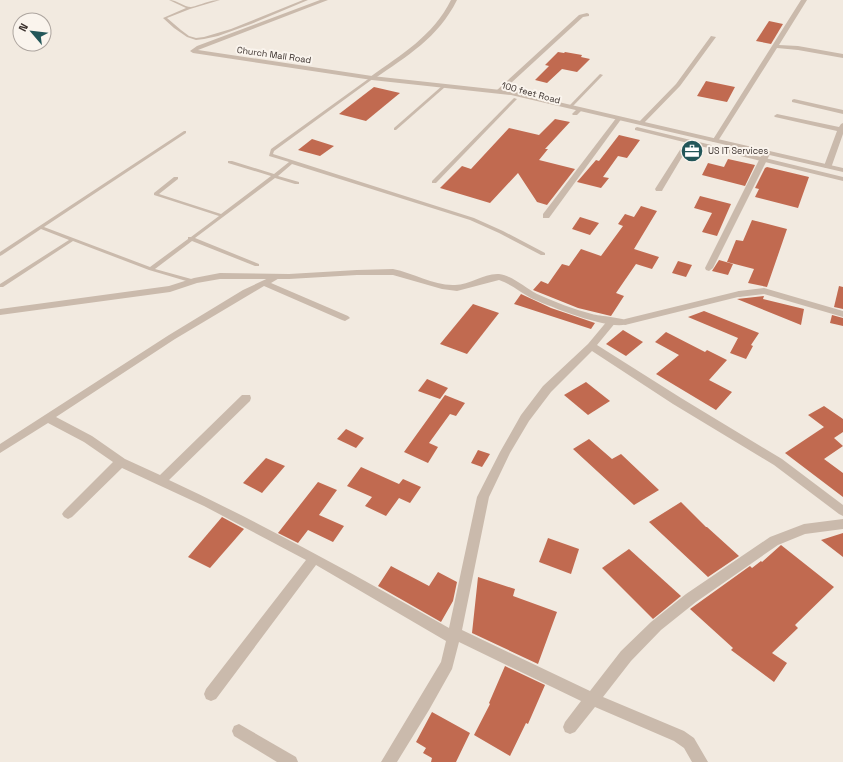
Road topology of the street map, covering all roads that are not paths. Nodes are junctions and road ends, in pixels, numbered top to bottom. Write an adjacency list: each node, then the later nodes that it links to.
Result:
1 (171, 0): 7 (lane)
2 (218, 0): 7 (lane)
3 (306, 0): 7 (lane)
4 (325, 0): 13 (street, Church Mall Road)
5 (454, 0): 13 (street)
6 (804, 0): 10 (street)
7 (189, 8)
8 (587, 16): 15 (street)
9 (713, 37): 23 (street)
10 (774, 46): 11 (street); 27 (street)
11 (843, 56)
12 (601, 75): 18 (lane)
13 (372, 78): 14 (street, Church Mall Road); 32 (lane)
14 (443, 87): 15 (street, Church Mall Road); 24 (lane)
15 (496, 92): 16 (street, 100 feet Road); 18 (street, 100 feet Road)
16 (516, 99): 19 (street, 100 feet Road); 38 (lane)
17 (794, 101): 20 (street)
18 (571, 106): 19 (street, 100 feet Road)
19 (578, 111): 22 (street, 100 feet Road)
20 (843, 112)
21 (777, 116): 26 (street)
22 (617, 121): 23 (street, 100 feet Road); 28 (street, 100 feet Road); 42 (street)
23 (641, 123): 27 (street, 100 feet Road)
24 (395, 129)
25 (185, 132): 43 (lane)
26 (842, 132): 33 (street)
27 (715, 141): 29 (street, 100 feet Road)
28 (688, 142): 30 (street, 100 feet Road); 40 (street)
29 (767, 152): 30 (street); 33 (street, 100 feet Road)
30 (763, 160): 37 (street, 100 feet Road); 49 (street)
31 (230, 162): 35 (lane)
32 (291, 162): 35 (lane); 47 (lane)
33 (828, 166): 34 (street, 100 feet Road)
34 (843, 170)
35 (274, 176): 39 (lane); 41 (lane)
36 (176, 178): 41 (lane)
37 (843, 179)
38 (434, 182)
39 (297, 184)
40 (659, 189)
41 (221, 215): 44 (lane)
42 (546, 216)
43 (40, 227): 45 (lane); 46 (lane)
44 (190, 238): 48 (lane); 50 (lane)
45 (73, 239): 50 (lane); 54 (lane)
46 (0, 254)
47 (543, 254)
48 (257, 265)
49 (709, 268)
50 (151, 269): 52 (lane)
51 (277, 277): 52 (street); 53 (street); 58 (street)
52 (193, 281): 55 (street)
53 (264, 283): 57 (street); 61 (street)
54 (1, 286)
55 (0, 312)
56 (843, 314): 58 (street)
57 (345, 318)
58 (611, 322): 59 (street)
59 (591, 346): 65 (street); 69 (street)
60 (246, 398): 64 (street)
61 (48, 418): 62 (street); 63 (street)
62 (0, 449)
63 (121, 462): 64 (street); 66 (street)
64 (161, 481): 68 (street)
65 (843, 511)
66 (68, 514)
67 (843, 524): 71 (street)
68 (314, 558): 69 (street); 70 (street)
69 (455, 636): 71 (street); 75 (street)
70 (211, 694)
71 (592, 699): 72 (street); 76 (street)
72 (570, 727)
73 (239, 731): 74 (street)
74 (291, 762)
75 (388, 762)
76 (701, 762)

